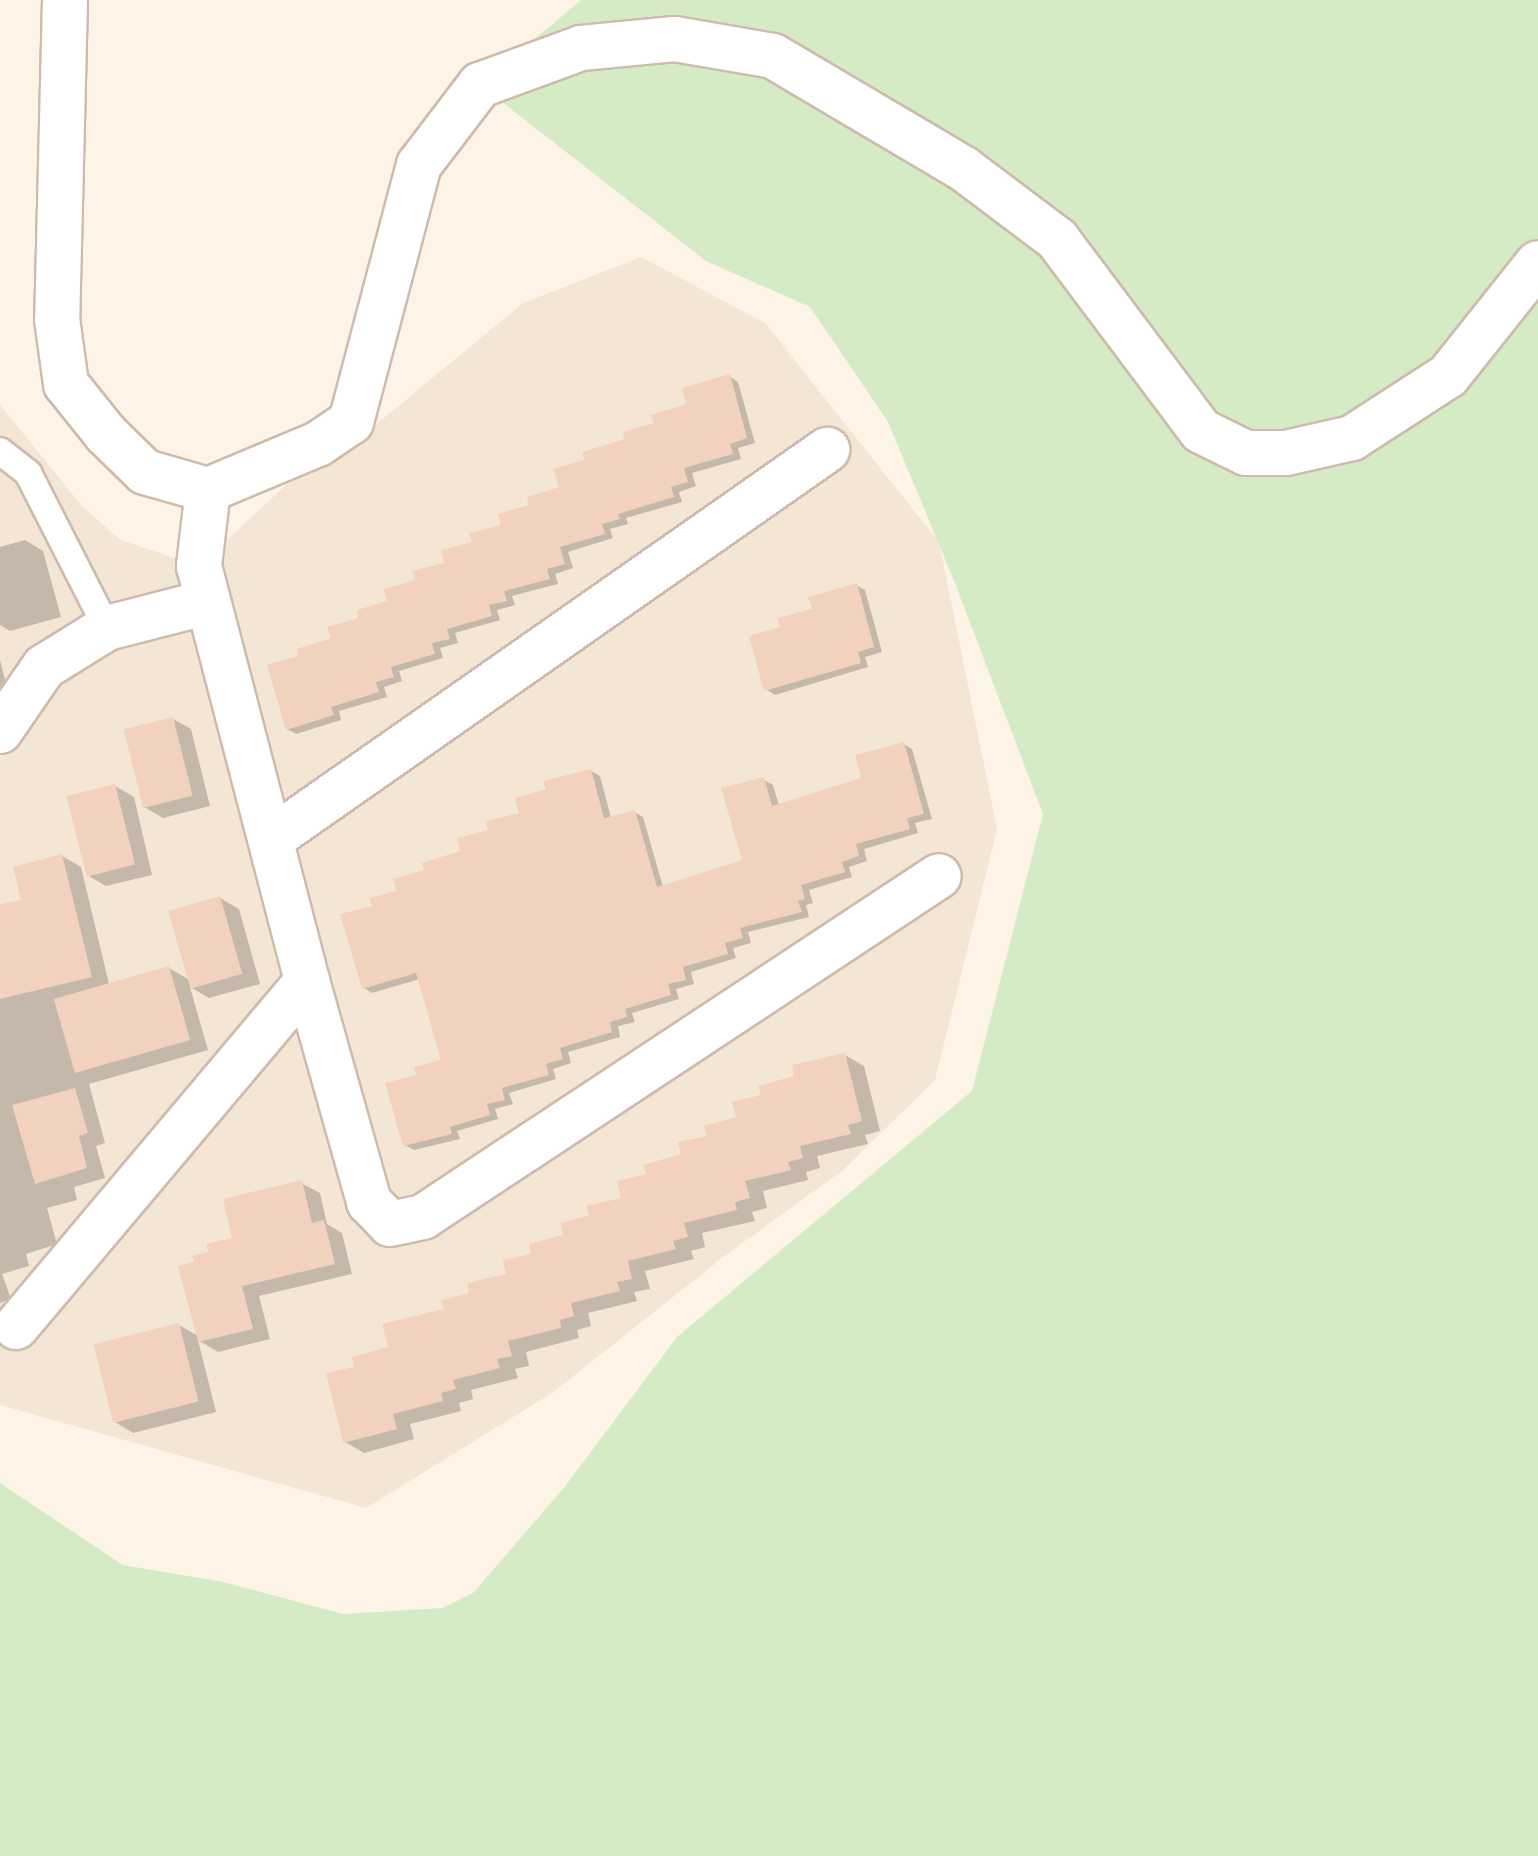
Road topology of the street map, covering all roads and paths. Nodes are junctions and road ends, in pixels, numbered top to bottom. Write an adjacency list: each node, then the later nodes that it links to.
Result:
1 (65, 0): 5 (street)
2 (1538, 263): 5 (street)
3 (827, 450): 9 (street)
4 (0, 451): 7 (lane)
5 (208, 490): 6 (street)
6 (208, 602): 7 (street); 9 (street)
7 (107, 628): 8 (street)
8 (0, 731)
9 (271, 839): 11 (street)
10 (939, 876): 11 (street)
11 (307, 981): 12 (street)
12 (16, 1327)

